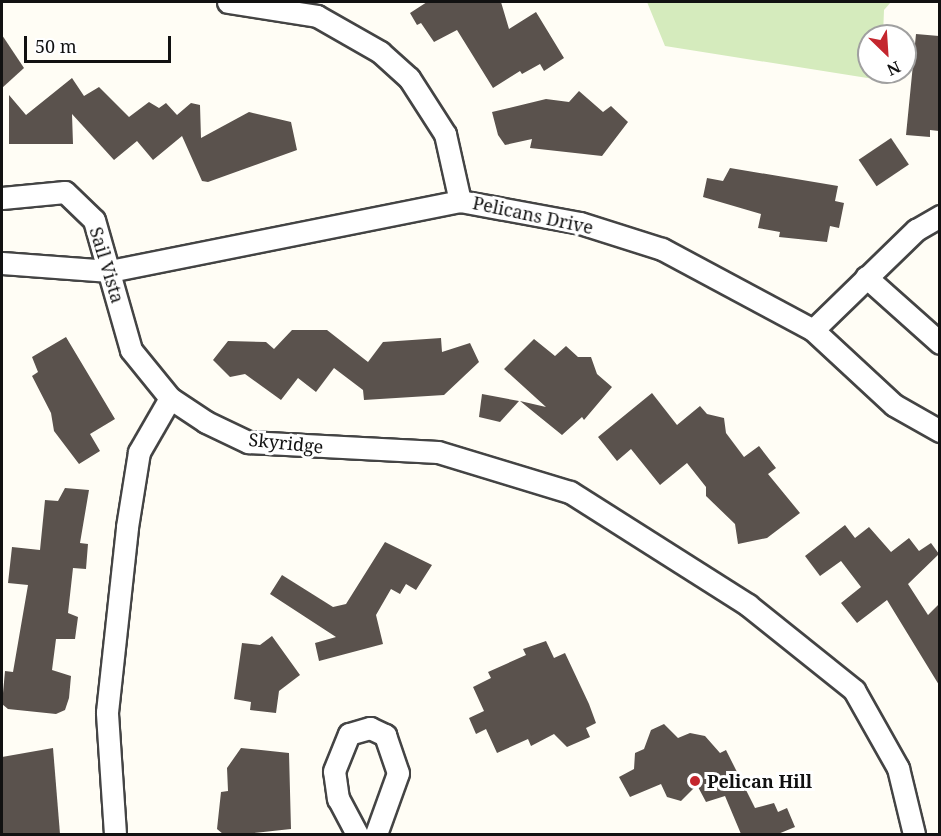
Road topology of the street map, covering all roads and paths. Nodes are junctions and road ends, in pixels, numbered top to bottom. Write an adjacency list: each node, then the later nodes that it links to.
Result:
1 (228, 2): 3 (street)
2 (2, 198): 6 (street, Sail Vista)
3 (460, 201): 6 (street, Pelicans Drive); 8 (street, Pelicans Drive)
4 (939, 216): 7 (street)
5 (2, 263): 6 (street, Pelicans Drive)
6 (110, 271): 10 (street, Sail Vista)
7 (867, 277): 8 (street); 9 (street)
8 (813, 330): 11 (street, Pelicans Drive)
9 (939, 343)
10 (170, 398): 12 (street); 15 (street, Skyridge)
11 (939, 431)
12 (115, 834)
13 (357, 834): 14 (street)
14 (376, 834)
15 (914, 834)

